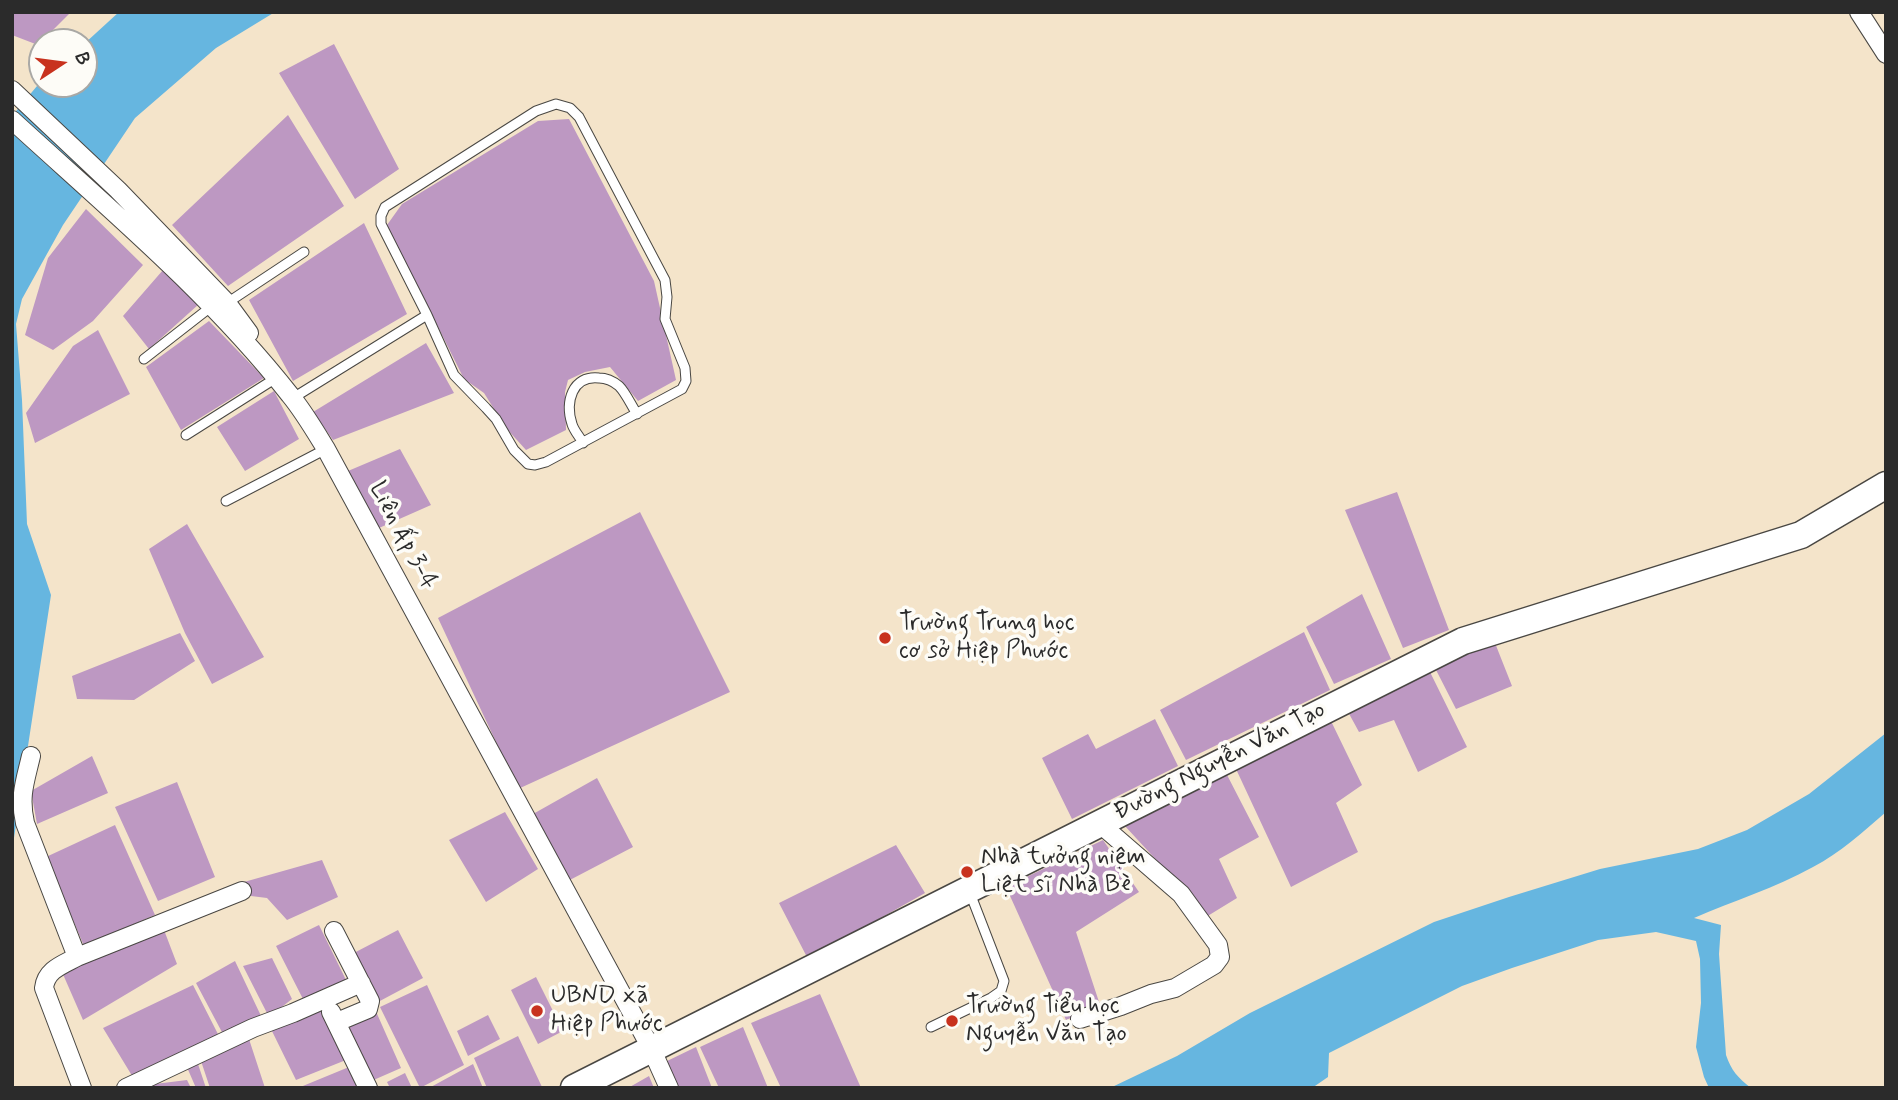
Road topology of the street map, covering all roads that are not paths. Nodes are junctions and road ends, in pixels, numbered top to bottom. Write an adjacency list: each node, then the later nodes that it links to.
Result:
1 (1859, 12): 2 (street)
2 (1886, 54)
3 (12, 90): 6 (street)
4 (12, 120): 6 (street, Liên Ấp 3-4)
5 (303, 252): 6 (lane)
6 (219, 304): 8 (lane); 9 (street, Liên Ấp 3-4)
7 (427, 315): 10 (lane); 11 (lane); 13 (lane)
8 (145, 359)
9 (276, 378): 10 (street, Liên Ấp 3-4); 12 (lane)
10 (293, 398): 14 (street, Liên Ấp 3-4)
11 (637, 414): 13 (lane); 13 (lane)
12 (186, 435)
13 (583, 443)
14 (326, 449): 16 (lane); 28 (street, Liên Ấp 3-4)
15 (1886, 485): 18 (main road, Đường Nguyễn Văn Tạo)
16 (226, 501)
17 (31, 756): 22 (street)
18 (1100, 822): 19 (main road, Đường Nguyễn Văn Tạo); 25 (street)
19 (968, 888): 27 (lane); 28 (main road, Đường Nguyễn Văn Tạo)
20 (242, 891): 22 (street)
21 (334, 931): 23 (street)
22 (77, 957): 29 (street)
23 (361, 983): 24 (street); 26 (street)
24 (325, 1000): 26 (street); 30 (street)
25 (1080, 1018)
26 (337, 1022): 31 (street)
27 (931, 1027)
28 (651, 1048): 32 (main road, Đường Nguyễn Văn Tạo); 33 (street, Liên Ấp 3-4)
29 (82, 1088)
30 (126, 1088)
31 (368, 1088)
32 (574, 1088)
33 (669, 1088)

